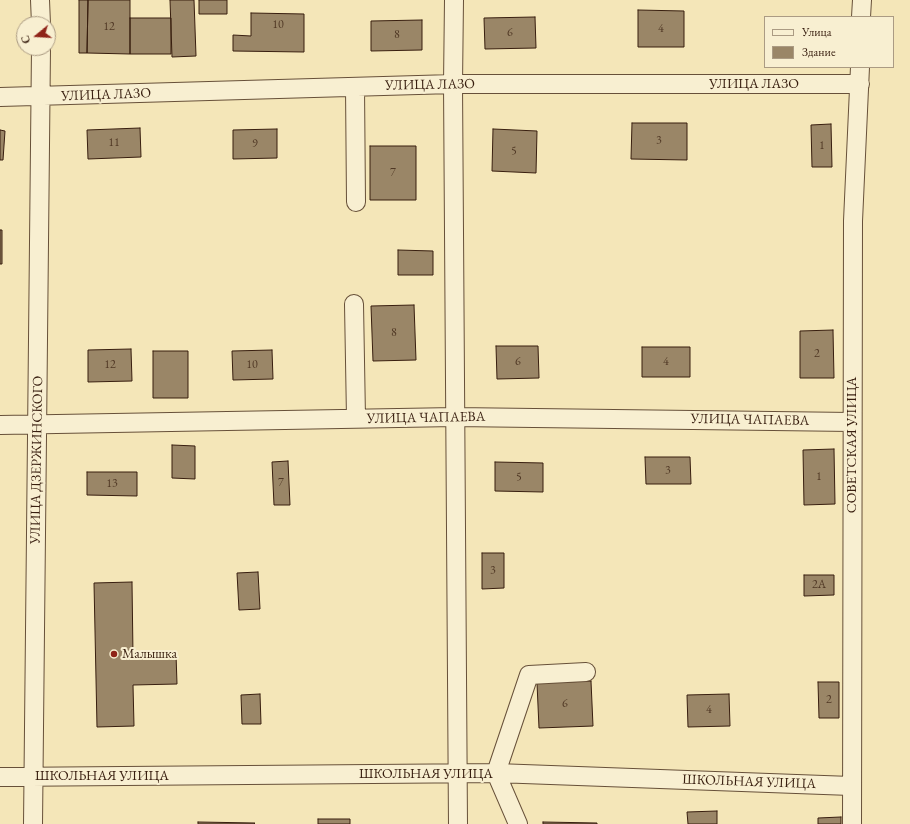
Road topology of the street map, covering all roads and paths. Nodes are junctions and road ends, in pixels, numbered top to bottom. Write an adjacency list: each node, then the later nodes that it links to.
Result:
1 (40, 0): 4 (street)
2 (454, 0): 8 (street)
3 (862, 0): 5 (street)
4 (41, 16)
5 (861, 16)
6 (41, 56): 11 (street, УЛИЦА ДЗЕРЖИНСКОГО)
7 (860, 76): 8 (street, УЛИЦА ЛАЗО); 16 (street, СОВЕТСКАЯ УЛИЦА)
8 (453, 84): 9 (street, УЛИЦА ЛАЗО); 14 (street)
9 (355, 87): 11 (street, УЛИЦА ЛАЗО); 12 (street)
10 (0, 97): 11 (street, УЛИЦА ЛАЗО)
11 (41, 97): 17 (street, УЛИЦА ДЗЕРЖИНСКОГО)
12 (356, 202)
13 (354, 304): 15 (street)
14 (455, 417): 15 (street, УЛИЦА ЧАПАЕВА); 16 (street, УЛИЦА ЧАПАЕВА); 20 (street)
15 (356, 418): 17 (street, УЛИЦА ЧАПАЕВА)
16 (852, 422): 24 (street, СОВЕТСКАЯ УЛИЦА)
17 (37, 424): 18 (street, УЛИЦА ЧАПАЕВА); 23 (street, УЛИЦА ДЗЕРЖИНСКОГО)
18 (0, 425)
19 (586, 672): 21 (street)
20 (458, 773): 21 (street, ШКОЛЬНАЯ УЛИЦА); 23 (street, ШКОЛЬНАЯ УЛИЦА); 26 (street)
21 (496, 773): 24 (street, ШКОЛЬНАЯ УЛИЦА); 27 (street)
22 (0, 776): 23 (street, ШКОЛЬНАЯ УЛИЦА)
23 (33, 777): 25 (street, УЛИЦА ДЗЕРЖИНСКОГО)
24 (851, 786): 28 (street, СОВЕТСКАЯ УЛИЦА)
25 (33, 824)
26 (458, 824)
27 (518, 824)
28 (852, 824)

